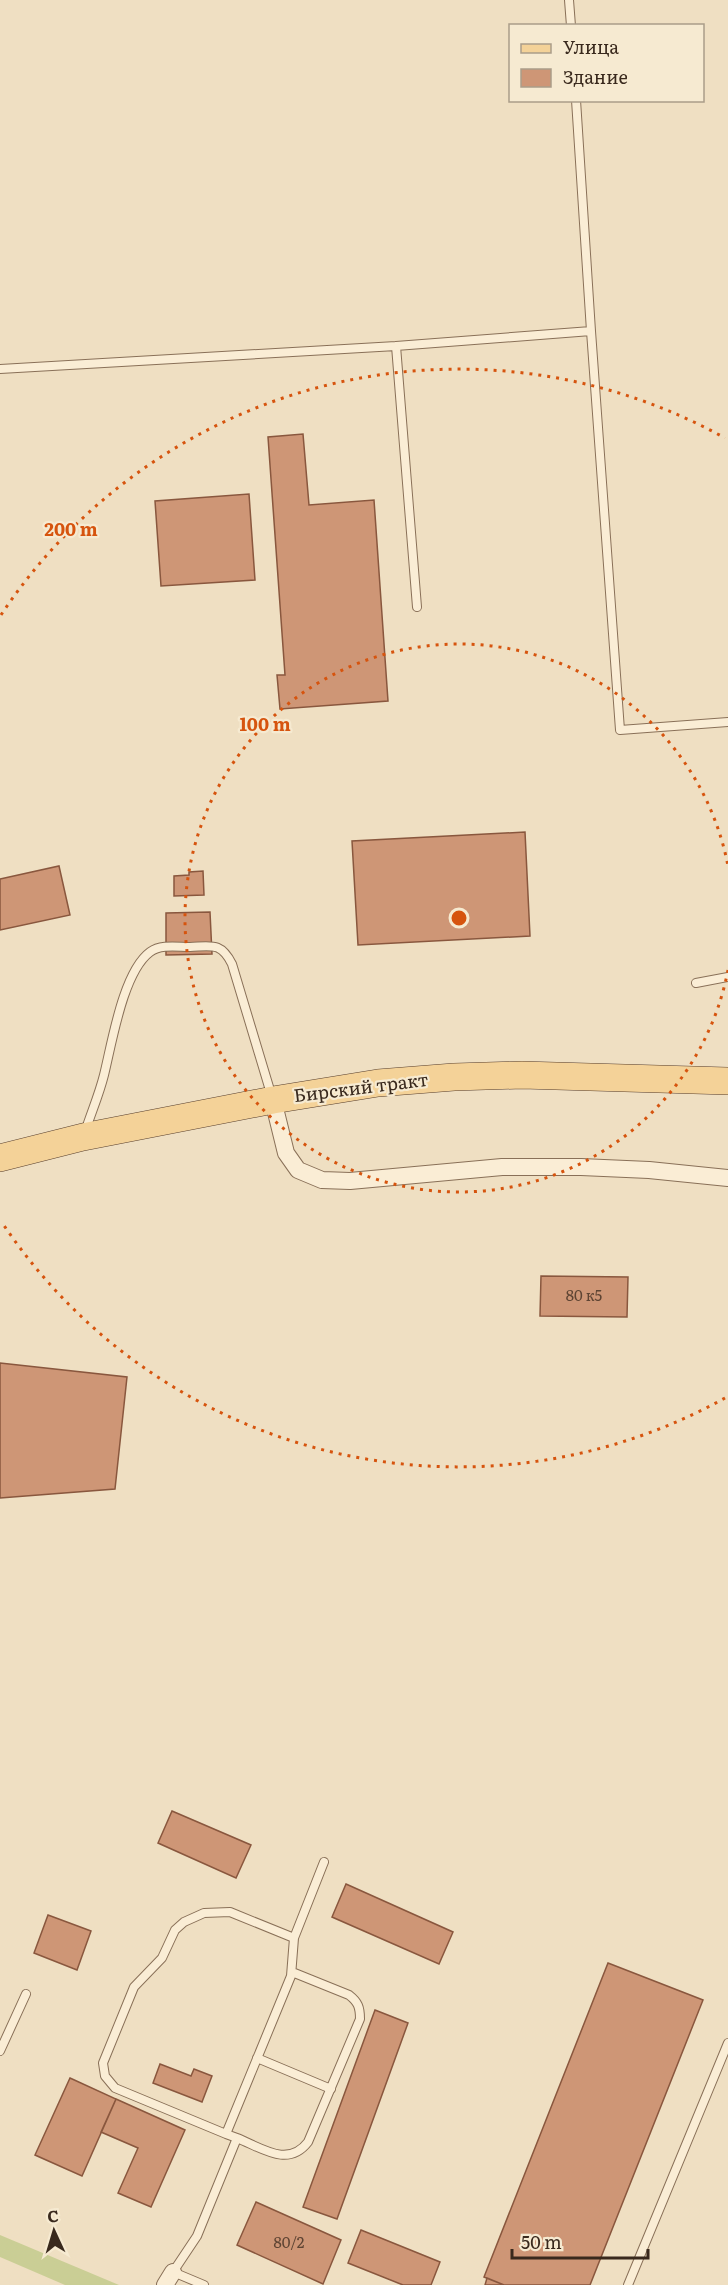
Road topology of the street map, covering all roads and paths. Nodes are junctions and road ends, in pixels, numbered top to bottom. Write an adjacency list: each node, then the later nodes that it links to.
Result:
1 (570, 0): 2 (lane)
2 (571, 24)
3 (576, 102): 4 (lane)
4 (591, 331): 5 (lane); 8 (lane)
5 (396, 346): 6 (lane); 7 (lane)
6 (0, 369)
7 (417, 607)
8 (728, 722)
9 (728, 977): 10 (lane)
10 (696, 983)
11 (728, 1081): 12 (main road, Бирский тракт)
12 (273, 1100): 13 (main road, Бирский тракт); 13 (lane); 15 (street)
13 (83, 1137): 14 (main road, Бирский тракт)
14 (0, 1158)
15 (728, 1178)
16 (324, 1863): 17 (lane)
17 (294, 1938): 18 (lane); 24 (lane)
18 (292, 1972): 22 (lane); 23 (lane)
19 (26, 1994): 21 (lane)
20 (728, 2043): 28 (lane)
21 (0, 2051)
22 (257, 2058): 23 (lane); 24 (lane)
23 (331, 2089): 25 (lane)
24 (226, 2133): 25 (lane)
25 (237, 2138): 26 (lane)
26 (169, 2279): 27 (lane)
27 (204, 2285)
28 (628, 2285)

